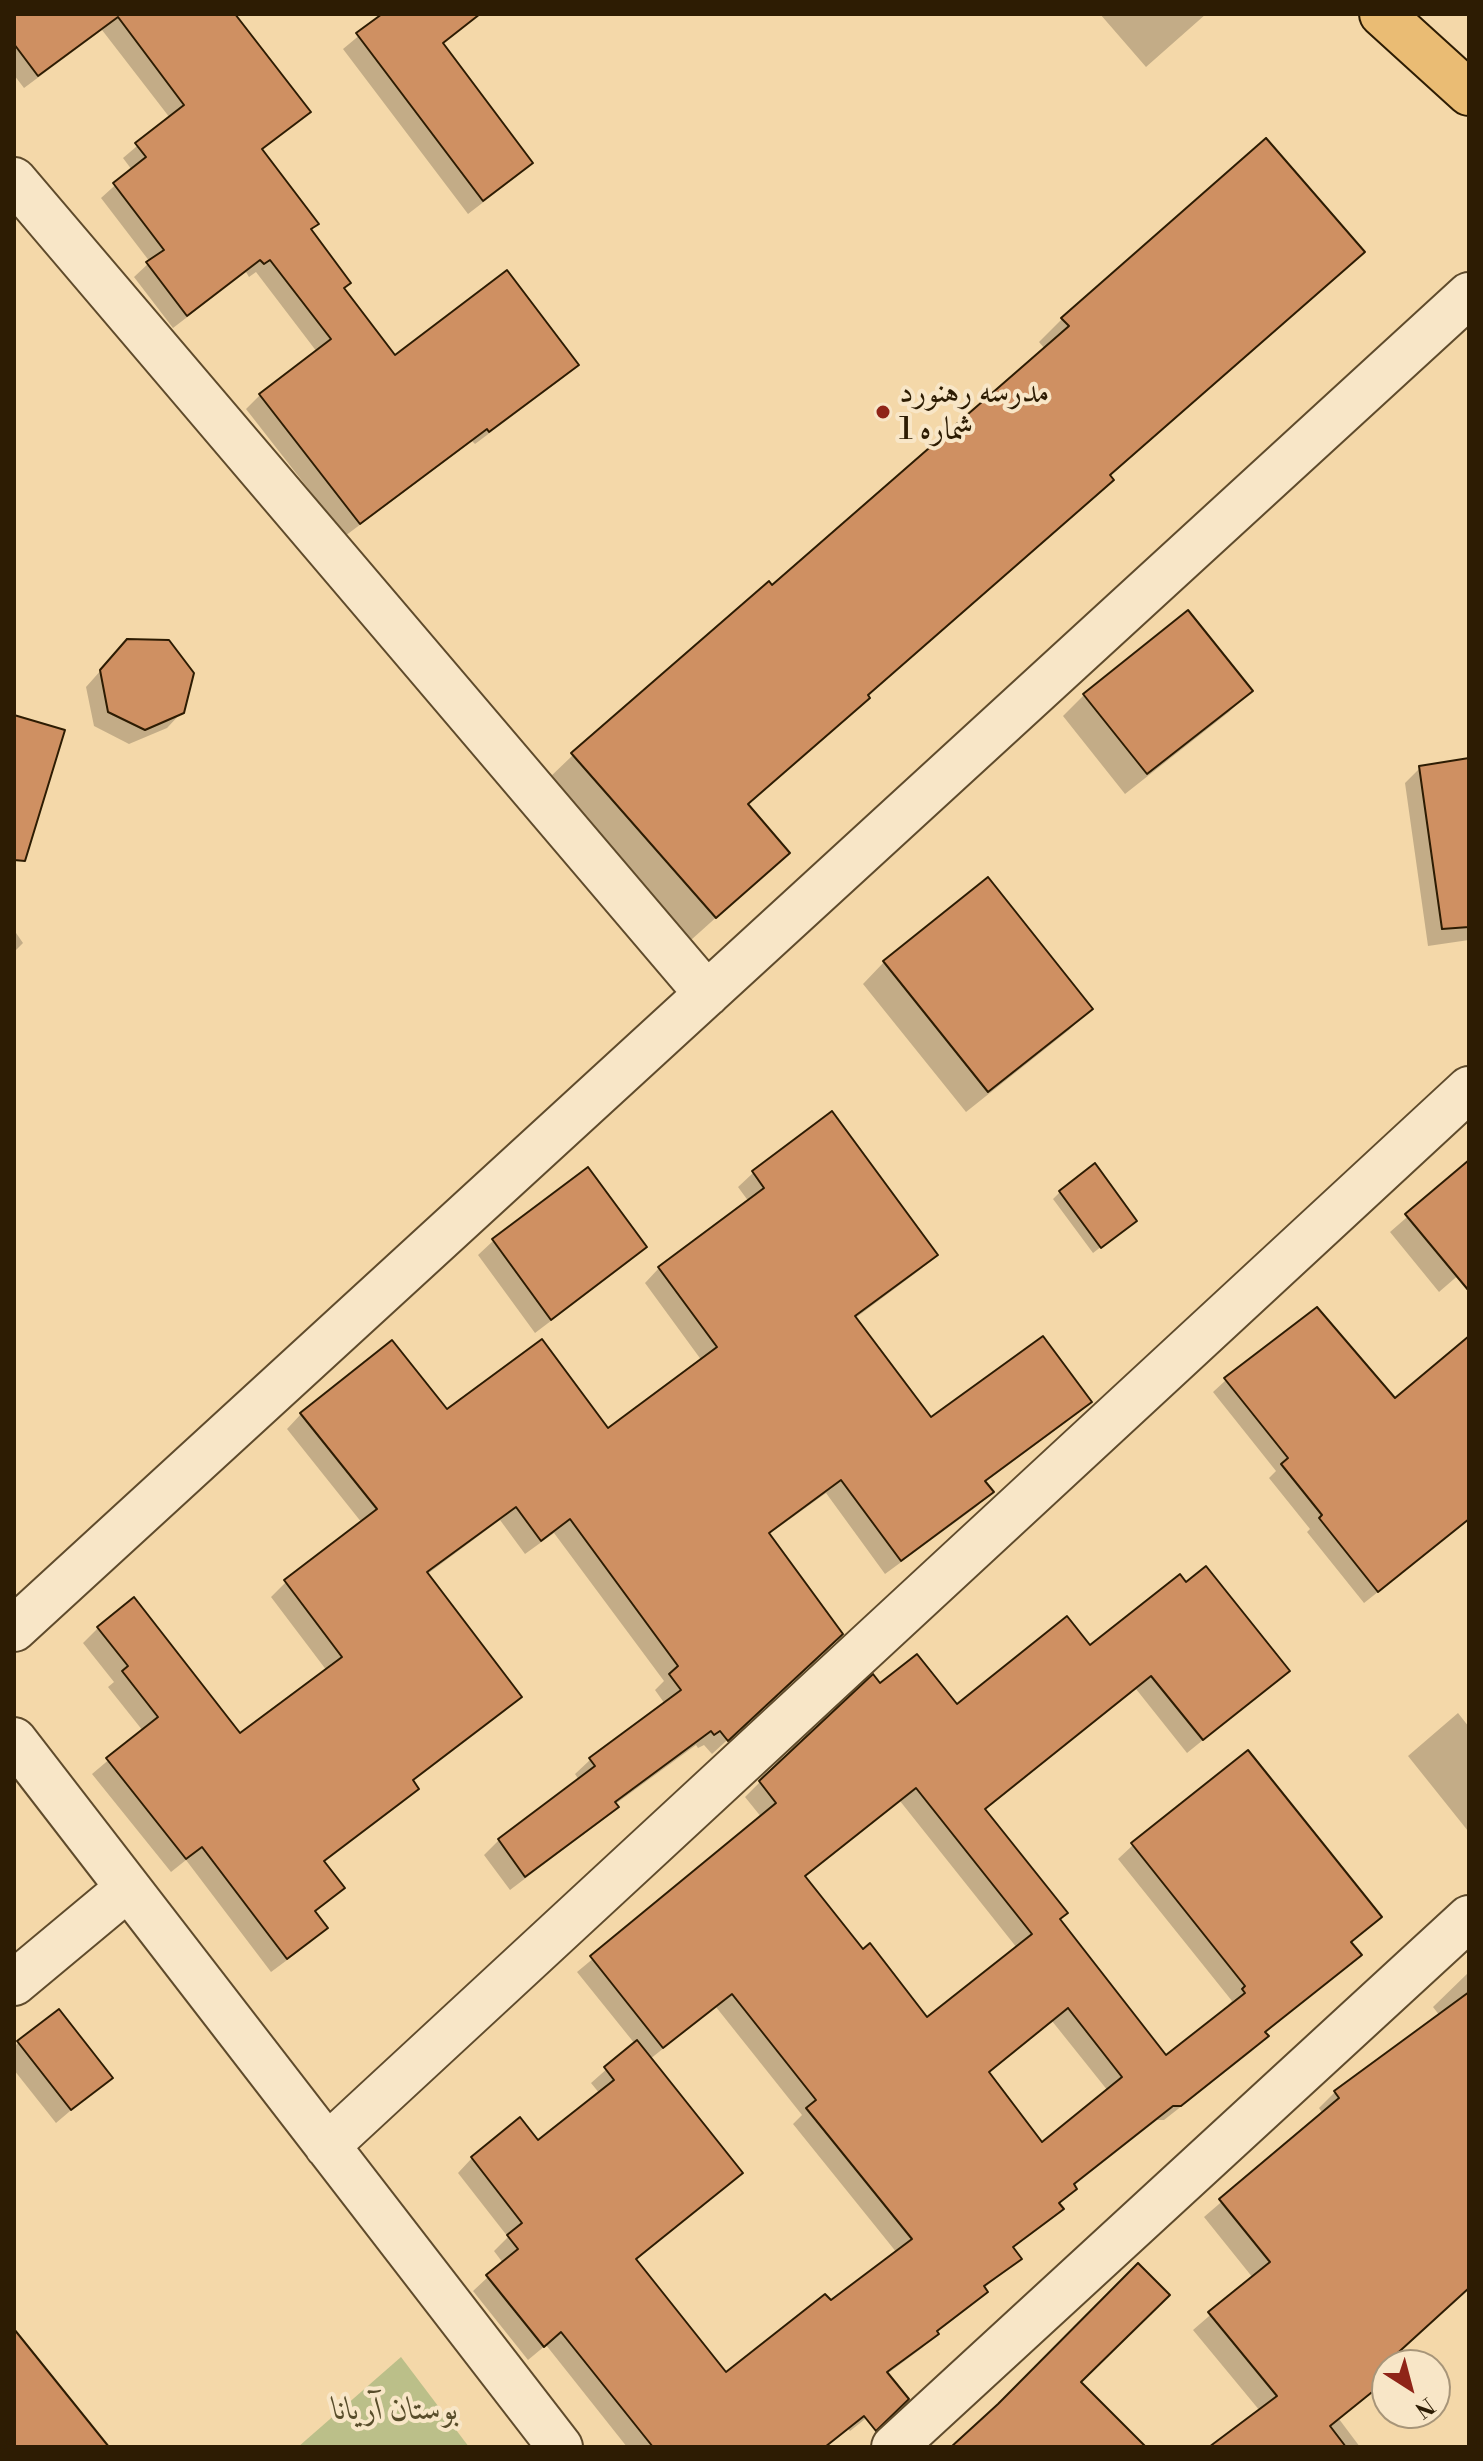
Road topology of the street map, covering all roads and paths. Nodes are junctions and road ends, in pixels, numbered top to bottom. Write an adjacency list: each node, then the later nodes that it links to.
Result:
1 (1382, 14): 2 (highway)
2 (1469, 93)
3 (14, 180): 5 (street)
4 (1469, 295): 5 (street)
5 (707, 994): 7 (street)
6 (1469, 1089): 12 (street)
7 (14, 1629)
8 (14, 1740): 9 (street)
9 (128, 1888): 11 (street); 12 (street)
10 (1469, 1918): 14 (street)
11 (14, 1983)
12 (327, 2146): 13 (street)
13 (560, 2447)
14 (894, 2447)

